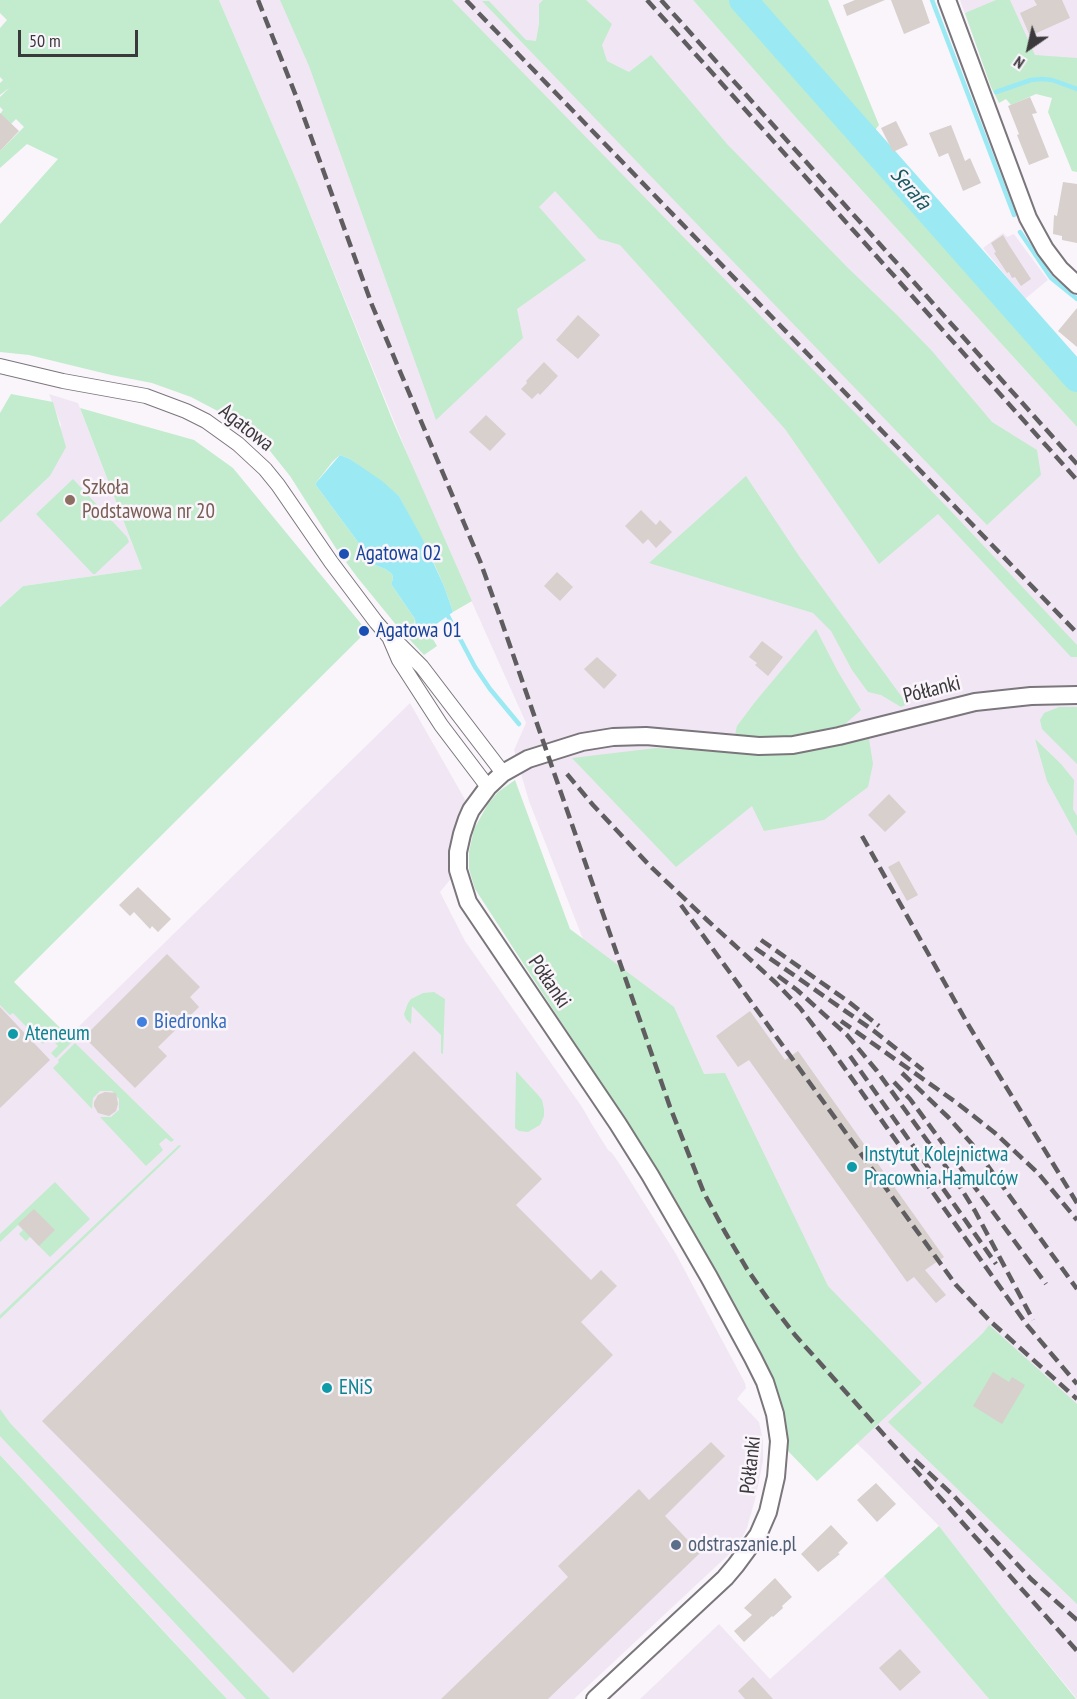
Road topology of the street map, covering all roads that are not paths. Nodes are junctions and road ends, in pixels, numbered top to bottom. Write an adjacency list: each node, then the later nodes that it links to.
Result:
1 (946, 0): 2 (street)
2 (1077, 285)
3 (0, 366): 4 (street, Agatowa)
4 (389, 637): 6 (street, Agatowa); 7 (street, Agatowa)
5 (1077, 695): 6 (street, Półłanki)
6 (503, 772): 7 (street, Półłanki)
7 (488, 787): 8 (street, Półłanki)
8 (595, 1699)

